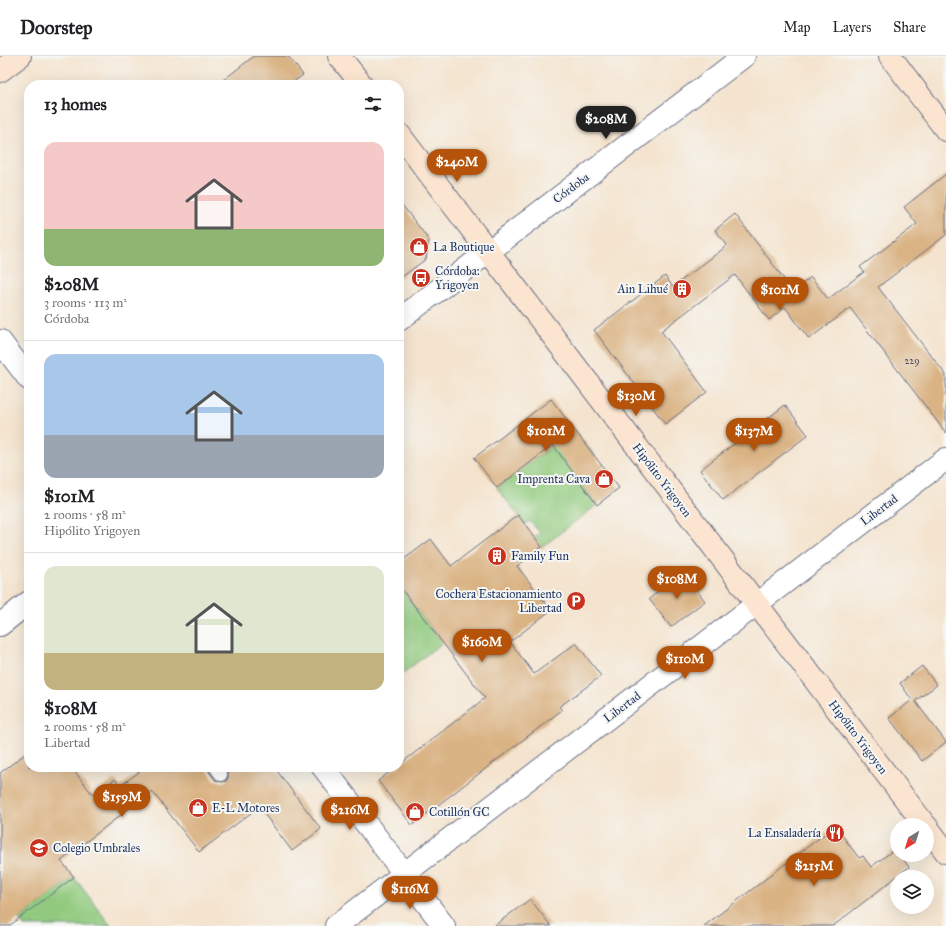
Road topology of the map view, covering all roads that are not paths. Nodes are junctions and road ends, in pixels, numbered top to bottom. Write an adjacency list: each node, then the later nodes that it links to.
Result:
1 (20, 56): 5 (street)
2 (339, 56): 6 (street)
3 (744, 56): 9 (street, Córdoba)
4 (890, 56): 7 (street)
5 (0, 71)
6 (358, 80)
7 (946, 130)
8 (404, 141): 9 (street, Hipólito Yrigoyen)
9 (488, 251): 10 (street, Córdoba); 14 (street, Hipólito Yrigoyen)
10 (404, 316)
11 (0, 341): 12 (street)
12 (24, 372)
13 (946, 459): 14 (street, Libertad)
14 (757, 604): 18 (street, Hipólito Yrigoyen); 21 (street, Libertad)
15 (24, 606): 16 (street)
16 (0, 624)
17 (327, 772): 21 (street)
18 (920, 818)
19 (934, 836): 20 (street, Hipólito Yrigoyen)
20 (946, 852)
21 (404, 874): 22 (street, Libertad); 23 (street)
22 (336, 926)
23 (444, 926)

